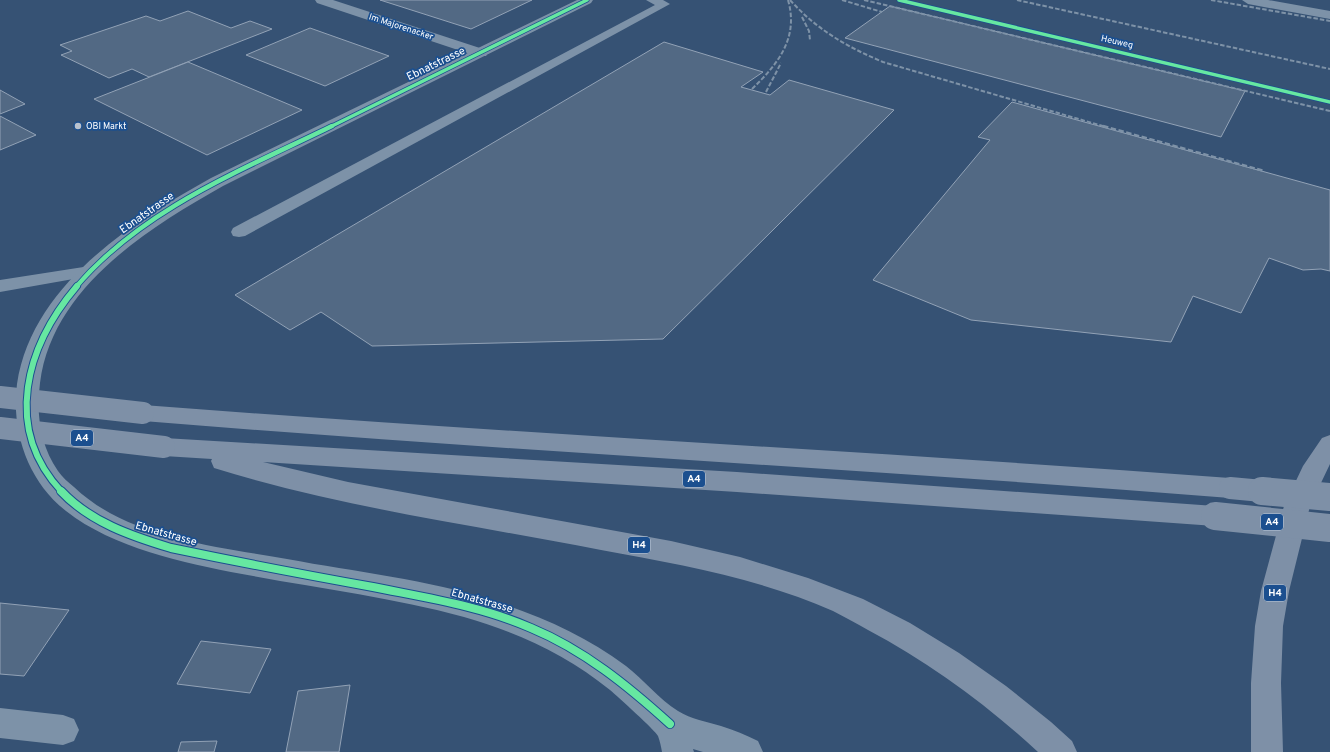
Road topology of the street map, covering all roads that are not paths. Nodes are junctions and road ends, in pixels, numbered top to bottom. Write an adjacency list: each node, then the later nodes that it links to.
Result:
1 (321, 0): 6 (street, Im Majorenacker)
2 (587, 0): 6 (street, Ebnatstrasse)
3 (652, 0): 7 (lane)
4 (1248, 0): 5 (street)
5 (1330, 14)
6 (481, 53): 8 (street, Ebnatstrasse)
7 (239, 232)
8 (90, 271): 9 (lane); 18 (street, Ebnatstrasse)
9 (0, 286)
10 (0, 397): 14 (highway, bridge)
11 (0, 428): 13 (highway, A4, bridge)
12 (1330, 444): 21 (highway, H4)
13 (168, 447): 15 (highway, A4, bridge); 20 (highway, H4)
14 (1330, 497)
15 (1330, 528)
16 (0, 723): 17 (street)
17 (63, 730)
18 (674, 738): 19 (street, Ebnatstrasse)
19 (747, 752)
20 (1061, 752)
21 (1267, 752)

